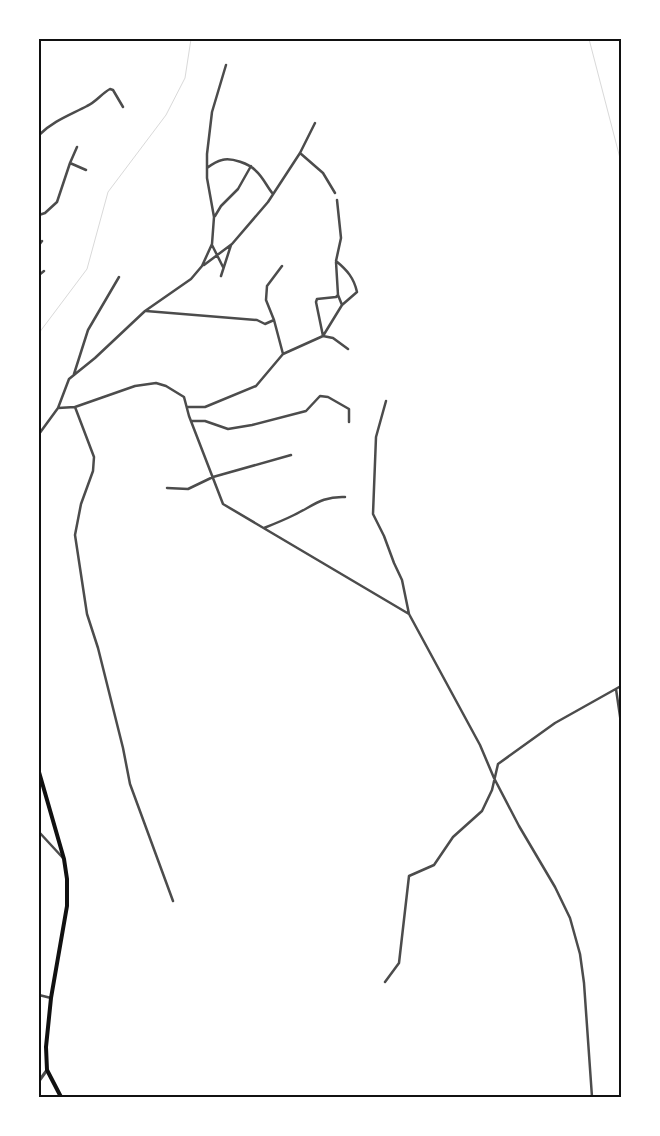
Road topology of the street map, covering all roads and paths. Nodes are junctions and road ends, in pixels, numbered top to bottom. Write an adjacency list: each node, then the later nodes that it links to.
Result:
1 (226, 66): 9 (street)
2 (124, 107): 4 (street)
3 (314, 123): 6 (street)
4 (39, 134)
5 (78, 147): 7 (street)
6 (300, 153): 11 (street); 12 (street)
7 (70, 163): 10 (street); 14 (street)
8 (251, 166): 9 (street); 12 (street); 15 (street)
9 (207, 168): 15 (street)
10 (86, 170)
11 (335, 193)
12 (273, 194): 18 (street)
13 (337, 200): 21 (street)
14 (39, 215)
15 (214, 217): 17 (street)
16 (42, 241): 19 (street)
17 (212, 244): 20 (street); 22 (street)
18 (232, 244): 20 (street); 24 (street)
19 (39, 245)
20 (216, 256): 22 (street); 24 (street)
21 (336, 261): 29 (street); 30 (street)
22 (202, 266): 31 (street)
23 (282, 266): 32 (street)
24 (223, 267): 27 (street)
25 (44, 270): 26 (street)
26 (39, 275)
27 (221, 276)
28 (119, 277): 36 (street)
29 (338, 295): 30 (street); 33 (street)
30 (342, 305): 33 (street)
31 (145, 311): 32 (street); 36 (street)
32 (274, 320): 35 (street)
33 (323, 336): 34 (street); 35 (street)
34 (348, 349)
35 (283, 354): 39 (street)
36 (74, 376): 40 (street)
37 (386, 401): 50 (street)
38 (75, 407): 39 (street); 40 (street); 58 (street)
39 (186, 407): 41 (street)
40 (58, 408): 43 (street)
41 (191, 421): 42 (street); 46 (street)
42 (349, 422)
43 (40, 429): 44 (street)
44 (39, 434)
45 (291, 455): 46 (street)
46 (213, 477): 47 (street); 49 (street)
47 (166, 488)
48 (345, 497): 49 (street)
49 (263, 528): 50 (street)
50 (409, 614): 55 (street)
51 (621, 686): 52 (street)
52 (616, 689): 53 (street); 55 (street)
53 (621, 723)
54 (39, 772): 57 (main road)
55 (494, 778): 59 (street); 65 (street)
56 (39, 832): 57 (street)
57 (64, 859): 61 (main road)
58 (173, 901)
59 (385, 982)
60 (39, 996): 61 (street)
61 (51, 998): 62 (main road)
62 (47, 1070): 63 (street); 64 (main road)
63 (39, 1080)
64 (61, 1097)
65 (592, 1097)

